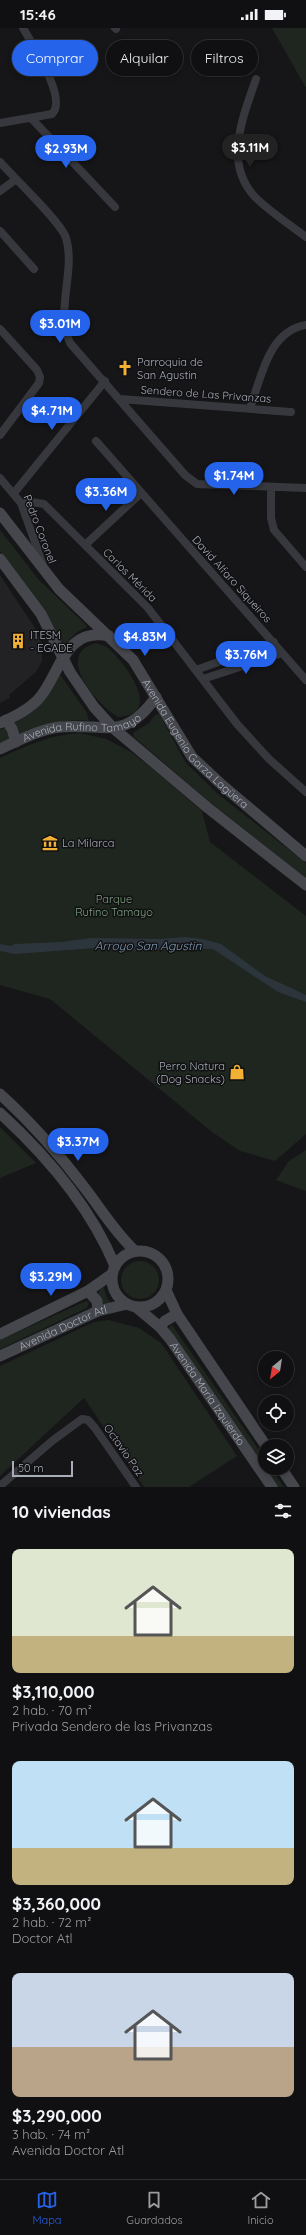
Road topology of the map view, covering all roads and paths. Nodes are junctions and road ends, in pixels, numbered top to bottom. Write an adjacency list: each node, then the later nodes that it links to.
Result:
1 (23, 28): 3 (street)
2 (256, 79): 10 (street)
3 (32, 119): 4 (street); 8 (street)
4 (0, 123)
5 (0, 162): 6 (street)
6 (15, 180): 7 (street); 14 (street)
7 (0, 191)
8 (115, 207)
9 (0, 231): 11 (street)
10 (306, 237)
11 (34, 270)
12 (306, 325): 16 (street)
13 (0, 329): 18 (street)
14 (105, 382): 15 (street); 24 (street, Pedro Coronel)
15 (120, 399): 16 (street, Sendero de Las Privanzas); 21 (street)
16 (250, 408): 17 (street, Sendero de Las Privanzas)
17 (290, 412)
18 (1, 433)
19 (96, 441): 23 (street, David Alfaro Siqueiros)
20 (0, 478): 24 (street, Pedro Coronel)
21 (272, 487): 22 (street); 29 (street)
22 (306, 488)
23 (142, 493): 27 (street); 32 (street, David Alfaro Siqueiros)
24 (14, 494): 25 (street, Pedro Coronel)
25 (21, 503): 27 (street, Carlos Mérida); 30 (street, Pedro Coronel)
26 (0, 514): 30 (street, Avenida Eugenio Garza Lagüera)
27 (85, 545): 35 (street, Carlos Mérida)
28 (0, 558): 34 (street)
29 (306, 567)
30 (44, 572): 31 (street, Avenida Eugenio Garza Lagüera)
31 (109, 636): 34 (street); 38 (street, Avenida Eugenio Garza Lagüera)
32 (274, 642): 33 (street, David Alfaro Siqueiros); 35 (street)
33 (282, 653): 36 (street); 37 (street, David Alfaro Siqueiros)
34 (63, 658): 39 (street); 40 (street)
35 (196, 670): 36 (street, Carlos Mérida)
36 (203, 679): 43 (street, Carlos Mérida)
37 (306, 680)
38 (156, 697): 40 (street, Avenida Rufino Tamayo); 44 (street, Avenida Eugenio Garza Lagüera)
39 (3, 722): 41 (street)
40 (112, 727): 41 (street, Avenida Rufino Tamayo); 45 (street)
41 (16, 742): 42 (street, Avenida Rufino Tamayo)
42 (0, 749)
43 (306, 792)
44 (306, 856)
45 (306, 885)
46 (0, 1094): 48 (street)
47 (0, 1113): 49 (street)
48 (135, 1251): 49 (street); 50 (street)
49 (113, 1270): 51 (street, Avenida Doctor Atl); 52 (street)
50 (166, 1290): 52 (street); 54 (street, Avenida María Izquierdo)
51 (88, 1291): 53 (street); 56 (street, Avenida Doctor Atl)
52 (132, 1306): 53 (street, Avenida Doctor Atl); 55 (street, Avenida María Izquierdo)
53 (98, 1311): 57 (street, Avenida Doctor Atl)
54 (177, 1314): 55 (street); 58 (street, Avenida María Izquierdo)
55 (160, 1327): 62 (street, Avenida María Izquierdo)
56 (0, 1334)
57 (0, 1356)
58 (261, 1439)
59 (286, 1475): 63 (street)
60 (0, 1486): 61 (street, Octavio Paz)
61 (136, 1487)
62 (272, 1487)
63 (294, 1487)

